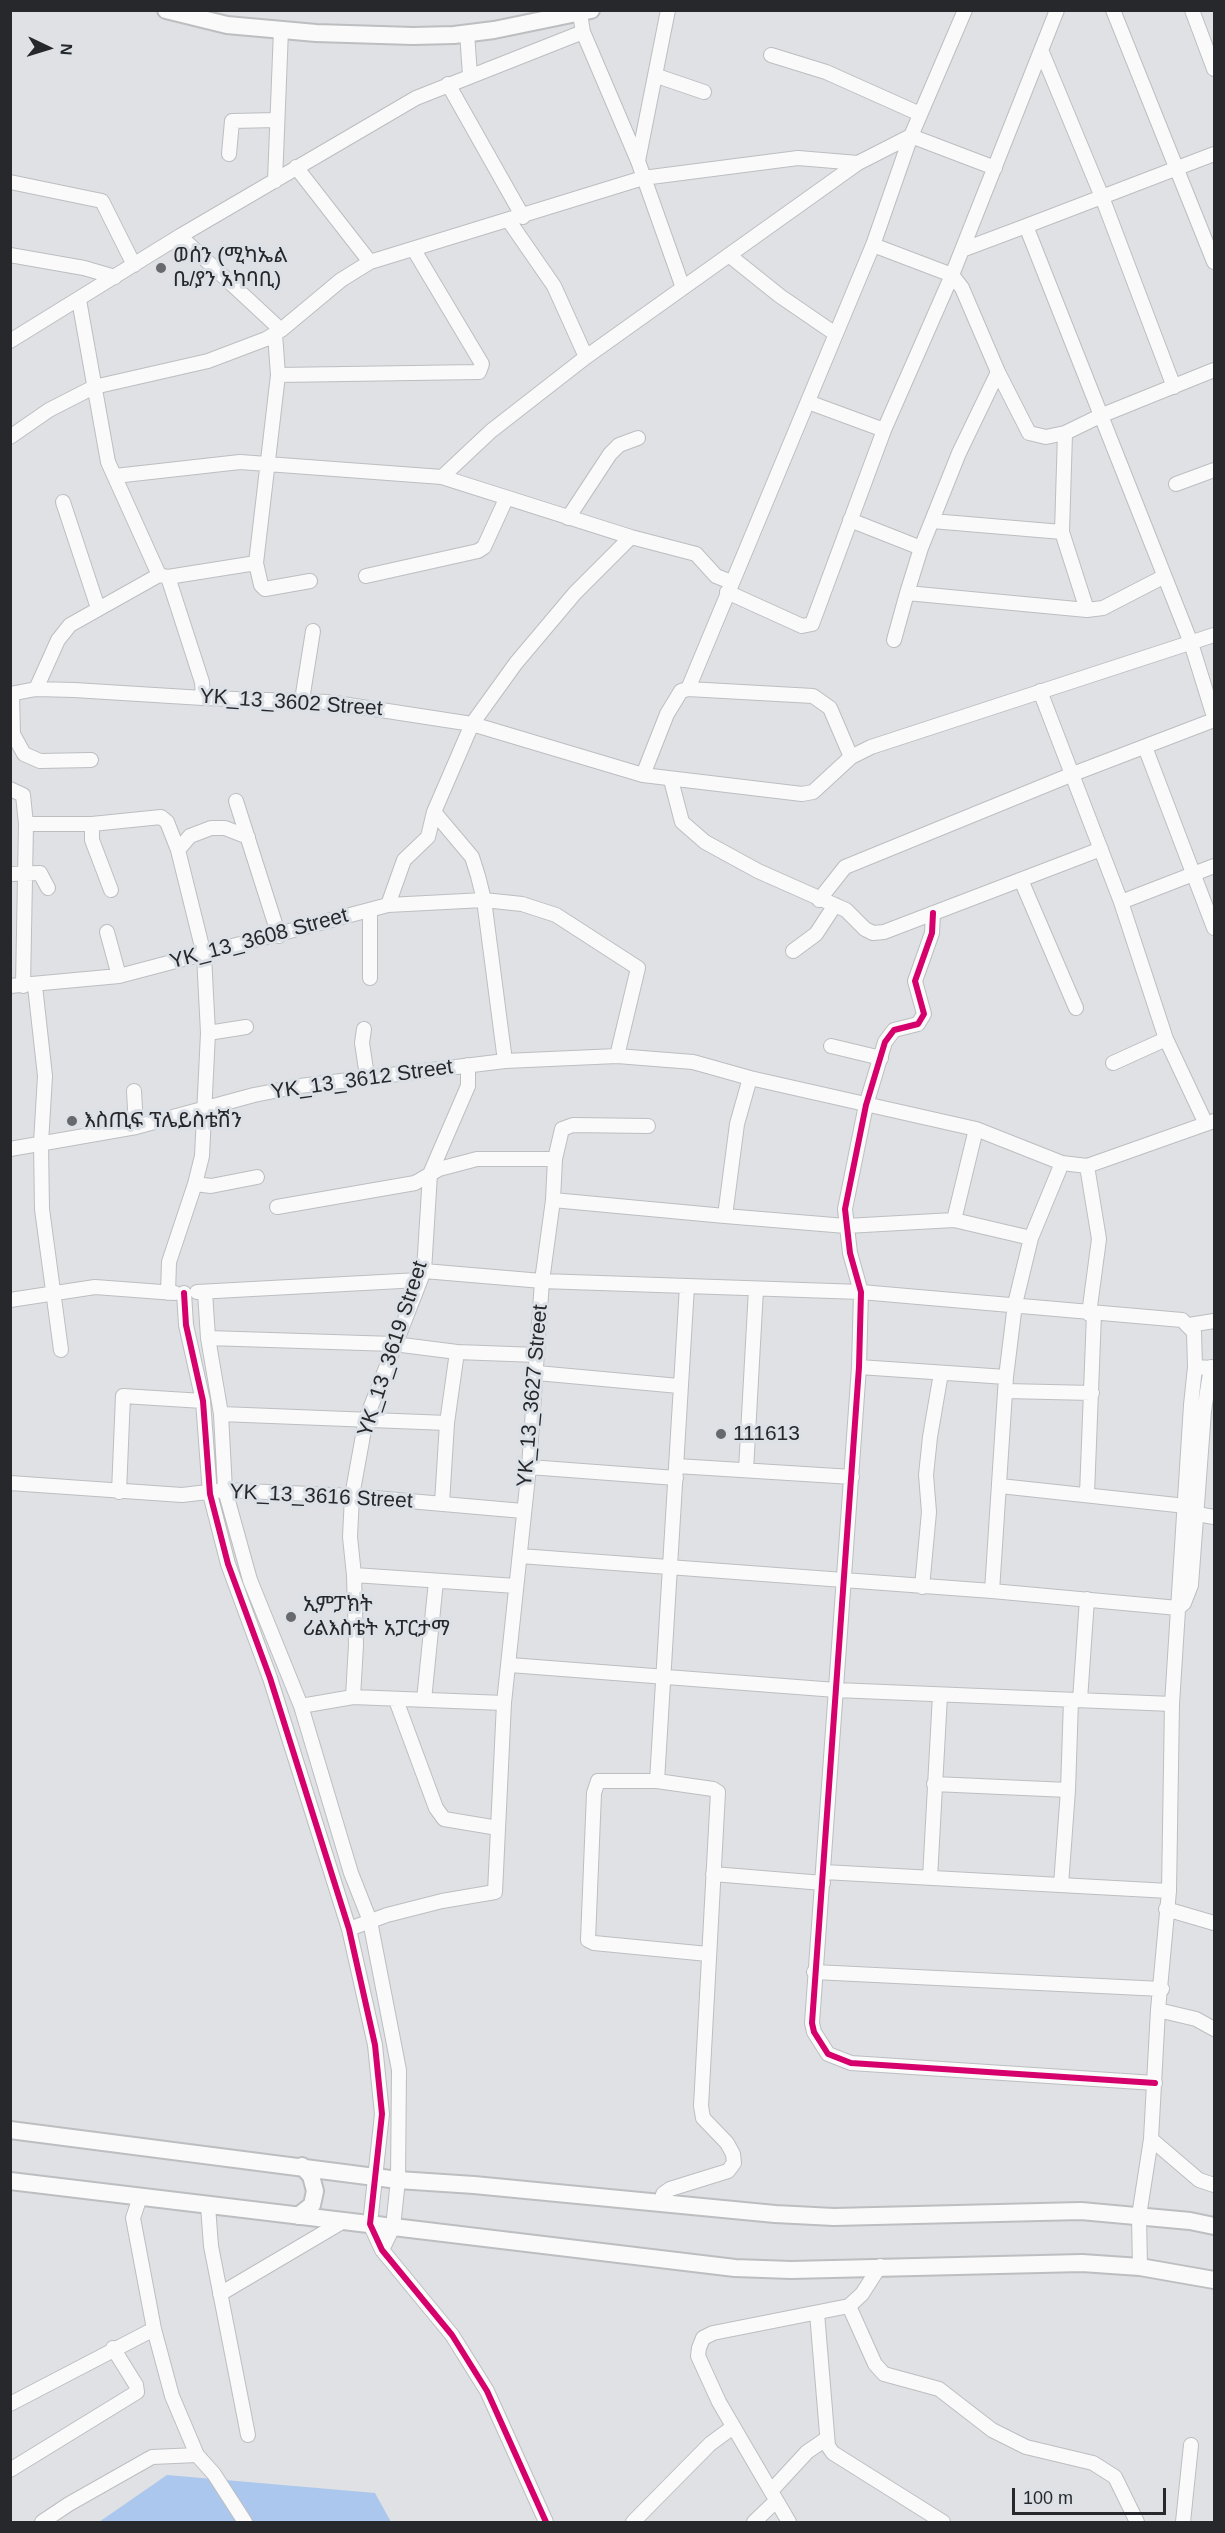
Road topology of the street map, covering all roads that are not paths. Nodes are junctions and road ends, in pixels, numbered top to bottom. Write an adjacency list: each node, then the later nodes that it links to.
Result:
1 (166, 10): 8 (main road)
2 (668, 10): 15 (street)
3 (965, 10): 18 (street)
4 (1057, 10): 11 (street)
5 (1113, 10): 27 (street)
6 (1191, 10): 13 (street)
7 (586, 12): 9 (street); 10 (main road)
8 (281, 30): 10 (main road); 19 (street)
9 (583, 32): 14 (street); 23 (street)
10 (466, 33): 14 (street)
11 (1041, 50): 26 (street); 31 (street)
12 (771, 55): 18 (street)
13 (1215, 69)
14 (470, 75): 16 (street)
15 (657, 76): 17 (street); 23 (street)
16 (448, 84): 25 (street); 32 (street)
17 (704, 92)
18 (920, 114): 20 (street)
19 (276, 120): 21 (street); 29 (street)
20 (911, 136): 24 (street); 26 (street); 36 (street)
21 (229, 154)
22 (1215, 154): 27 (street)
23 (638, 161): 28 (street)
24 (858, 163): 28 (street); 40 (street)
25 (296, 167): 29 (street); 41 (street)
26 (995, 168): 38 (street)
27 (1176, 169): 31 (street); 42 (street)
28 (643, 178): 32 (street); 46 (street)
29 (274, 181): 35 (street)
30 (10, 182): 43 (street)
31 (1102, 197): 34 (street); 56 (street)
32 (523, 216): 33 (street)
33 (509, 222): 37 (street); 51 (street)
34 (1026, 226): 38 (street); 58 (street)
35 (180, 236): 43 (street); 48 (street)
36 (873, 245): 44 (street); 49 (street)
37 (414, 249): 41 (street); 54 (street)
38 (962, 250): 44 (street)
39 (10, 255): 45 (street)
40 (730, 256): 46 (street); 49 (street)
41 (370, 262): 48 (street)
42 (1215, 262)
43 (134, 265): 45 (street)
44 (952, 274): 53 (street); 59 (street)
45 (115, 277): 47 (street)
46 (683, 288): 51 (street)
47 (79, 300): 50 (street); 55 (street)
48 (278, 332): 54 (street); 55 (street)
49 (834, 333): 57 (street)
50 (10, 341)
51 (586, 357): 66 (street)
52 (1215, 370): 56 (street)
53 (998, 372): 60 (street); 72 (street)
54 (278, 375): 63 (street)
55 (94, 387): 61 (street); 65 (street)
56 (1174, 387): 58 (street)
57 (808, 402): 59 (street); 81 (street)
58 (1100, 416): 60 (street); 79 (street)
59 (884, 430): 71 (street)
60 (1065, 433): 73 (street)
61 (10, 437)
62 (638, 438): 70 (street)
63 (267, 466): 65 (street); 66 (street); 76 (street)
64 (1215, 470): 67 (street)
65 (115, 476): 77 (street)
66 (442, 477): 68 (street)
67 (1176, 484)
68 (506, 499): 70 (street); 78 (street)
69 (63, 502): 83 (street)
70 (568, 518): 74 (street)
71 (850, 520): 75 (street); 81 (street)
72 (932, 521): 73 (street); 75 (street)
73 (1062, 532): 84 (street)
74 (630, 537): 81 (street); 96 (street)
75 (921, 548): 82 (street)
76 (256, 564): 77 (street); 80 (street)
77 (163, 576): 83 (street); 93 (street)
78 (366, 576)
79 (1163, 577): 84 (street); 88 (street)
80 (310, 580)
81 (729, 587): 90 (street)
82 (907, 593): 84 (street); 87 (street)
83 (98, 608): 89 (street)
84 (1087, 610)
85 (313, 631): 94 (street)
86 (1215, 634): 88 (street, YK_13_3602 Street)
87 (894, 640)
88 (1191, 643): 91 (street, YK_13_3602 Street); 95 (street)
89 (36, 689): 92 (street, YK_13_3602 Street); 93 (street, YK_13_3602 Street)
90 (688, 689): 98 (street); 101 (street)
91 (1040, 691): 98 (street, YK_13_3602 Street); 100 (street)
92 (11, 694): 99 (street)
93 (203, 698): 94 (street, YK_13_3602 Street)
94 (302, 700): 96 (street, YK_13_3602 Street)
95 (1215, 719): 97 (street)
96 (471, 724): 101 (street, YK_13_3602 Street); 105 (street)
97 (1145, 747): 100 (street); 113 (street)
98 (851, 757): 102 (street, YK_13_3602 Street)
99 (91, 760)
100 (1073, 774): 110 (street); 118 (street)
101 (643, 775): 102 (street, YK_13_3602 Street)
102 (671, 780): 118 (street)
103 (17, 792): 106 (street)
104 (236, 801): 108 (street)
105 (434, 812): 117 (street); 120 (street)
106 (26, 824): 107 (street); 112 (street)
107 (92, 824): 109 (street); 116 (street)
108 (248, 837): 109 (street); 126 (street)
109 (178, 849): 128 (street)
110 (1101, 849): 114 (street); 119 (street)
111 (1215, 866): 113 (street)
112 (17, 874): 115 (street); 131 (street)
113 (1193, 874): 119 (street); 124 (street)
114 (1021, 880): 123 (street); 132 (street)
115 (48, 888)
116 (111, 890)
117 (484, 900): 120 (street, YK_13_3608 Street); 138 (street, YK_13_3608 Street); 140 (street)
118 (819, 900): 121 (street)
119 (1121, 902): 136 (street)
120 (388, 905): 122 (street, YK_13_3608 Street)
121 (835, 905): 123 (street); 127 (street)
122 (370, 910): 126 (street, YK_13_3608 Street); 130 (street)
123 (933, 913): 139 (street)
124 (1215, 928)
125 (106, 932): 129 (street)
126 (279, 936): 128 (street, YK_13_3608 Street)
127 (793, 951)
128 (204, 955): 129 (street, YK_13_3608 Street); 135 (street)
129 (119, 976): 131 (street, YK_13_3608 Street)
130 (370, 978)
131 (23, 986): 152 (street)
132 (1076, 1008)
133 (246, 1027): 135 (street)
134 (364, 1029): 143 (street)
135 (208, 1033): 147 (street)
136 (1166, 1039): 141 (street); 148 (street)
137 (831, 1046): 139 (street)
138 (616, 1056): 140 (street, YK_13_3612 Street); 144 (street, YK_13_3612 Street)
139 (881, 1058): 146 (street)
140 (505, 1061): 142 (street, YK_13_3612 Street)
141 (1113, 1063)
142 (468, 1065): 143 (street, YK_13_3612 Street); 157 (street, YK_13_3619 Street)
143 (367, 1076): 147 (street, YK_13_3612 Street)
144 (750, 1078): 146 (street, YK_13_3612 Street); 162 (street)
145 (134, 1091): 150 (street)
146 (866, 1105): 151 (street, YK_13_3612 Street); 164 (street)
147 (206, 1110): 150 (street, YK_13_3612 Street); 159 (street)
148 (1210, 1122): 156 (street)
149 (648, 1126): 154 (street, YK_13_3627 Street)
150 (136, 1127): 152 (street, YK_13_3612 Street)
151 (976, 1129): 155 (street, YK_13_3612 Street); 163 (street)
152 (40, 1143): 153 (street, YK_13_3612 Street); 170 (street)
153 (10, 1149)
154 (555, 1159): 157 (street); 160 (street, YK_13_3627 Street)
155 (1062, 1163): 156 (street, YK_13_3612 Street); 165 (street)
156 (1087, 1166): 177 (street)
157 (430, 1174): 161 (street); 166 (street, YK_13_3619 Street)
158 (257, 1177): 159 (street)
159 (195, 1184): 173 (street)
160 (553, 1200): 162 (street); 167 (street, YK_13_3627 Street)
161 (277, 1207)
162 (725, 1216): 164 (street)
163 (954, 1220): 164 (street); 165 (street)
164 (846, 1226): 172 (street)
165 (1031, 1238): 176 (street)
166 (422, 1275): 167 (street); 171 (street); 181 (street, YK_13_3619 Street)
167 (542, 1281): 168 (street); 184 (street, YK_13_3627 Street)
168 (687, 1286): 169 (street); 191 (street)
169 (756, 1289): 172 (street); 199 (street)
170 (54, 1292): 173 (street); 175 (street); 182 (street)
171 (205, 1292): 174 (street); 180 (street)
172 (861, 1292): 176 (street); 185 (street)
173 (168, 1293): 174 (street)
174 (184, 1293): 193 (street)
175 (10, 1300)
176 (1015, 1304): 177 (street); 190 (street)
177 (1092, 1314): 179 (street); 192 (street)
178 (1215, 1321): 179 (street)
179 (1189, 1324): 186 (street)
180 (208, 1338): 181 (street); 195 (street)
181 (394, 1344): 183 (street); 196 (street, YK_13_3619 Street)
182 (61, 1350)
183 (457, 1352): 184 (street); 197 (street)
184 (537, 1355): 188 (street, YK_13_3627 Street)
185 (859, 1367): 189 (street); 201 (street)
186 (1195, 1367): 187 (street); 210 (street)
187 (1213, 1367): 194 (street)
188 (537, 1373): 191 (street); 198 (street, YK_13_3627 Street)
189 (941, 1373): 190 (street); 219 (street)
190 (1006, 1384): 192 (street); 203 (street)
191 (679, 1386): 200 (street)
192 (1092, 1393): 207 (street)
193 (203, 1401): 205 (street); 206 (street)
194 (1209, 1412): 210 (street)
195 (221, 1414): 196 (street); 204 (street)
196 (366, 1419): 197 (street); 208 (street, YK_13_3619 Street)
197 (447, 1423): 209 (street)
198 (529, 1467): 200 (street); 211 (street, YK_13_3627 Street)
199 (746, 1470): 200 (street); 201 (street)
200 (677, 1472): 214 (street)
201 (852, 1477): 217 (street)
202 (10, 1483): 205 (street, YK_13_3616 Street)
203 (999, 1486): 207 (street); 220 (street)
204 (225, 1490): 206 (street, YK_13_3616 Street); 208 (street, YK_13_3616 Street); 233 (street)
205 (119, 1492): 206 (street, YK_13_3616 Street)
206 (210, 1494): 246 (street)
207 (1087, 1494): 210 (street)
208 (351, 1496): 209 (street, YK_13_3616 Street); 215 (street, YK_13_3619 Street)
209 (442, 1503): 211 (street, YK_13_3616 Street)
210 (1191, 1510): 212 (street); 222 (street)
211 (523, 1511): 213 (street, YK_13_3627 Street)
212 (1215, 1517)
213 (520, 1556): 214 (street); 218 (street, YK_13_3627 Street)
214 (669, 1566): 217 (street); 224 (street)
215 (354, 1575): 216 (street); 227 (street, YK_13_3619 Street)
216 (436, 1581): 218 (street); 228 (street)
217 (845, 1581): 219 (street); 225 (street)
218 (516, 1586): 223 (street, YK_13_3627 Street)
219 (922, 1587): 220 (street)
220 (992, 1591): 221 (street)
221 (1087, 1599): 222 (street); 229 (street)
222 (1178, 1608): 232 (street)
223 (510, 1665): 224 (street); 231 (street, YK_13_3627 Street)
224 (664, 1678): 225 (street); 234 (street)
225 (836, 1690): 226 (street); 239 (street)
226 (940, 1695): 229 (street); 235 (street)
227 (353, 1697): 230 (street); 233 (street)
228 (424, 1700): 230 (street); 231 (street)
229 (1076, 1700): 232 (street); 236 (street)
230 (396, 1701): 237 (street)
231 (504, 1703): 237 (street, YK_13_3627 Street)
232 (1172, 1704): 242 (street)
233 (301, 1706): 244 (street)
234 (657, 1781): 238 (street); 247 (street)
235 (934, 1784): 236 (street); 240 (street)
236 (1068, 1790): 241 (street)
237 (498, 1828): 244 (street, YK_13_3627 Street)
238 (713, 1874): 239 (street); 247 (street)
239 (823, 1878): 240 (street); 248 (street)
240 (930, 1878): 241 (street)
241 (1061, 1885): 242 (street)
242 (1169, 1891): 243 (street)
243 (1166, 1909): 245 (street); 249 (street)
244 (370, 1921): 246 (street); 257 (street)
245 (1215, 1923)
246 (350, 1929): 256 (street)
247 (708, 1954): 261 (street)
248 (814, 1972): 249 (street); 252 (street)
249 (1162, 1989): 250 (street)
250 (1158, 2010): 251 (street); 252 (street)
251 (1215, 2029)
252 (1155, 2083): 254 (street)
253 (10, 2130): 255 (main road)
254 (1151, 2139): 259 (street); 264 (street)
255 (302, 2166): 256 (main road); 263 (main road)
256 (375, 2177): 257 (main road); 266 (street)
257 (398, 2180): 261 (main road); 268 (street)
258 (10, 2181): 260 (main road)
259 (1215, 2185)
260 (140, 2197): 262 (main road); 276 (street)
261 (662, 2204): 264 (main road)
262 (208, 2206): 263 (main road); 273 (street)
263 (298, 2216): 265 (main road)
264 (1139, 2216): 267 (main road); 271 (street)
265 (342, 2222): 266 (main road); 273 (street)
266 (370, 2224): 268 (main road); 269 (street)
267 (1215, 2226)
268 (393, 2227): 269 (street); 270 (main road)
269 (382, 2250): 288 (street)
270 (880, 2266): 271 (main road); 274 (street)
271 (1140, 2267): 272 (main road)
272 (1215, 2280)
273 (220, 2294): 280 (street)
274 (849, 2306): 275 (street); 293 (street)
275 (818, 2313): 279 (street); 281 (street)
276 (154, 2330): 277 (street); 283 (street)
277 (113, 2348): 278 (street); 284 (street)
278 (10, 2404)
279 (733, 2427): 285 (street); 289 (street)
280 (248, 2435)
281 (826, 2439): 285 (street); 292 (street)
282 (1191, 2445): 294 (street)
283 (197, 2455): 286 (street); 287 (street)
284 (10, 2470)
285 (773, 2496): 290 (street); 291 (street)
286 (42, 2523)
287 (245, 2523)
288 (546, 2523)
289 (633, 2523)
290 (754, 2523)
291 (789, 2523)
292 (944, 2523)
293 (1137, 2523)
294 (1183, 2523)

